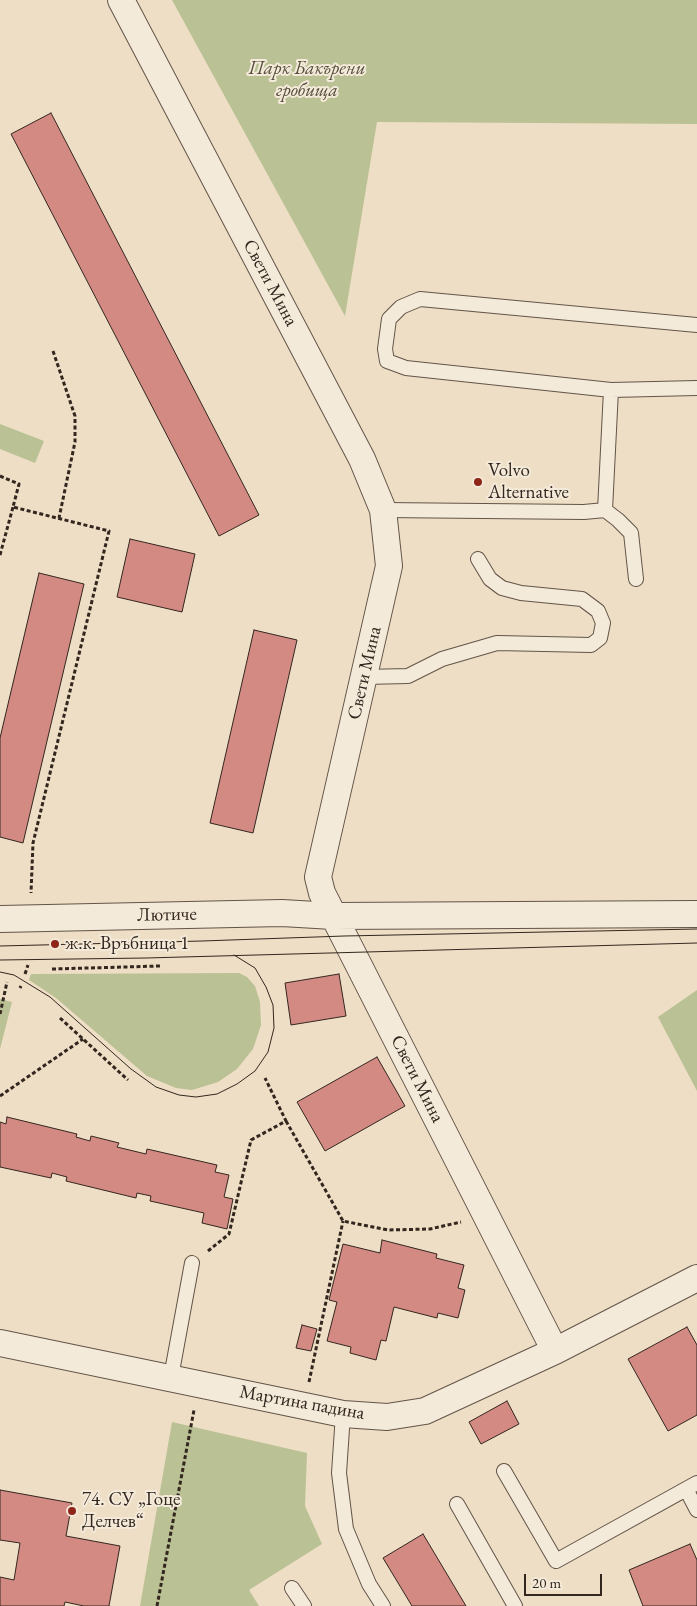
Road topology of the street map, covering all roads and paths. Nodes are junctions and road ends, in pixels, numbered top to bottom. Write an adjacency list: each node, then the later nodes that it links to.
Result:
1 (121, 0): 8 (street, Свети Мина)
2 (697, 325): 5 (lane)
3 (53, 351): 10 (path)
4 (697, 388): 5 (lane)
5 (611, 390): 9 (lane)
6 (0, 476): 7 (path)
7 (13, 507): 10 (path); 11 (path)
8 (384, 510): 9 (lane); 14 (street, Свети Мина)
9 (604, 510): 13 (lane)
10 (59, 518): 15 (path)
11 (0, 555)
12 (478, 559): 14 (lane)
13 (636, 579)
14 (364, 677): 17 (street, Свети Мина)
15 (31, 900)
16 (697, 914): 17 (street, Лютиче)
17 (334, 916): 18 (street, Лютиче); 31 (street, Свети Мина)
18 (0, 919)
19 (28, 964): 22 (path)
20 (160, 966): 21 (path)
21 (52, 968)
22 (25, 974)
23 (7, 982): 24 (path)
24 (0, 1014)
25 (60, 1018): 26 (path)
26 (83, 1039): 28 (path); 29 (path)
27 (265, 1078): 30 (path)
28 (128, 1080)
29 (0, 1096)
30 (286, 1121): 32 (path); 33 (path)
31 (486, 1215): 32 (path); 36 (street, Свети Мина)
32 (343, 1221): 39 (path)
33 (192, 1263): 37 (lane)
34 (697, 1278): 36 (street, Мартина падина)
35 (0, 1344): 37 (street, Мартина падина)
36 (555, 1350): 40 (street, Мартина падина)
37 (170, 1377): 38 (street, Мартина падина)
38 (199, 1383): 39 (street, Мартина падина); 46 (path)
39 (305, 1405): 40 (street, Мартина падина)
40 (343, 1414): 48 (lane)
41 (504, 1471): 42 (lane)
42 (692, 1486): 44 (lane)
43 (457, 1504): 49 (lane)
44 (697, 1510)
45 (292, 1588): 47 (lane)
46 (157, 1606)
47 (304, 1606)
48 (383, 1606)
49 (515, 1606)

